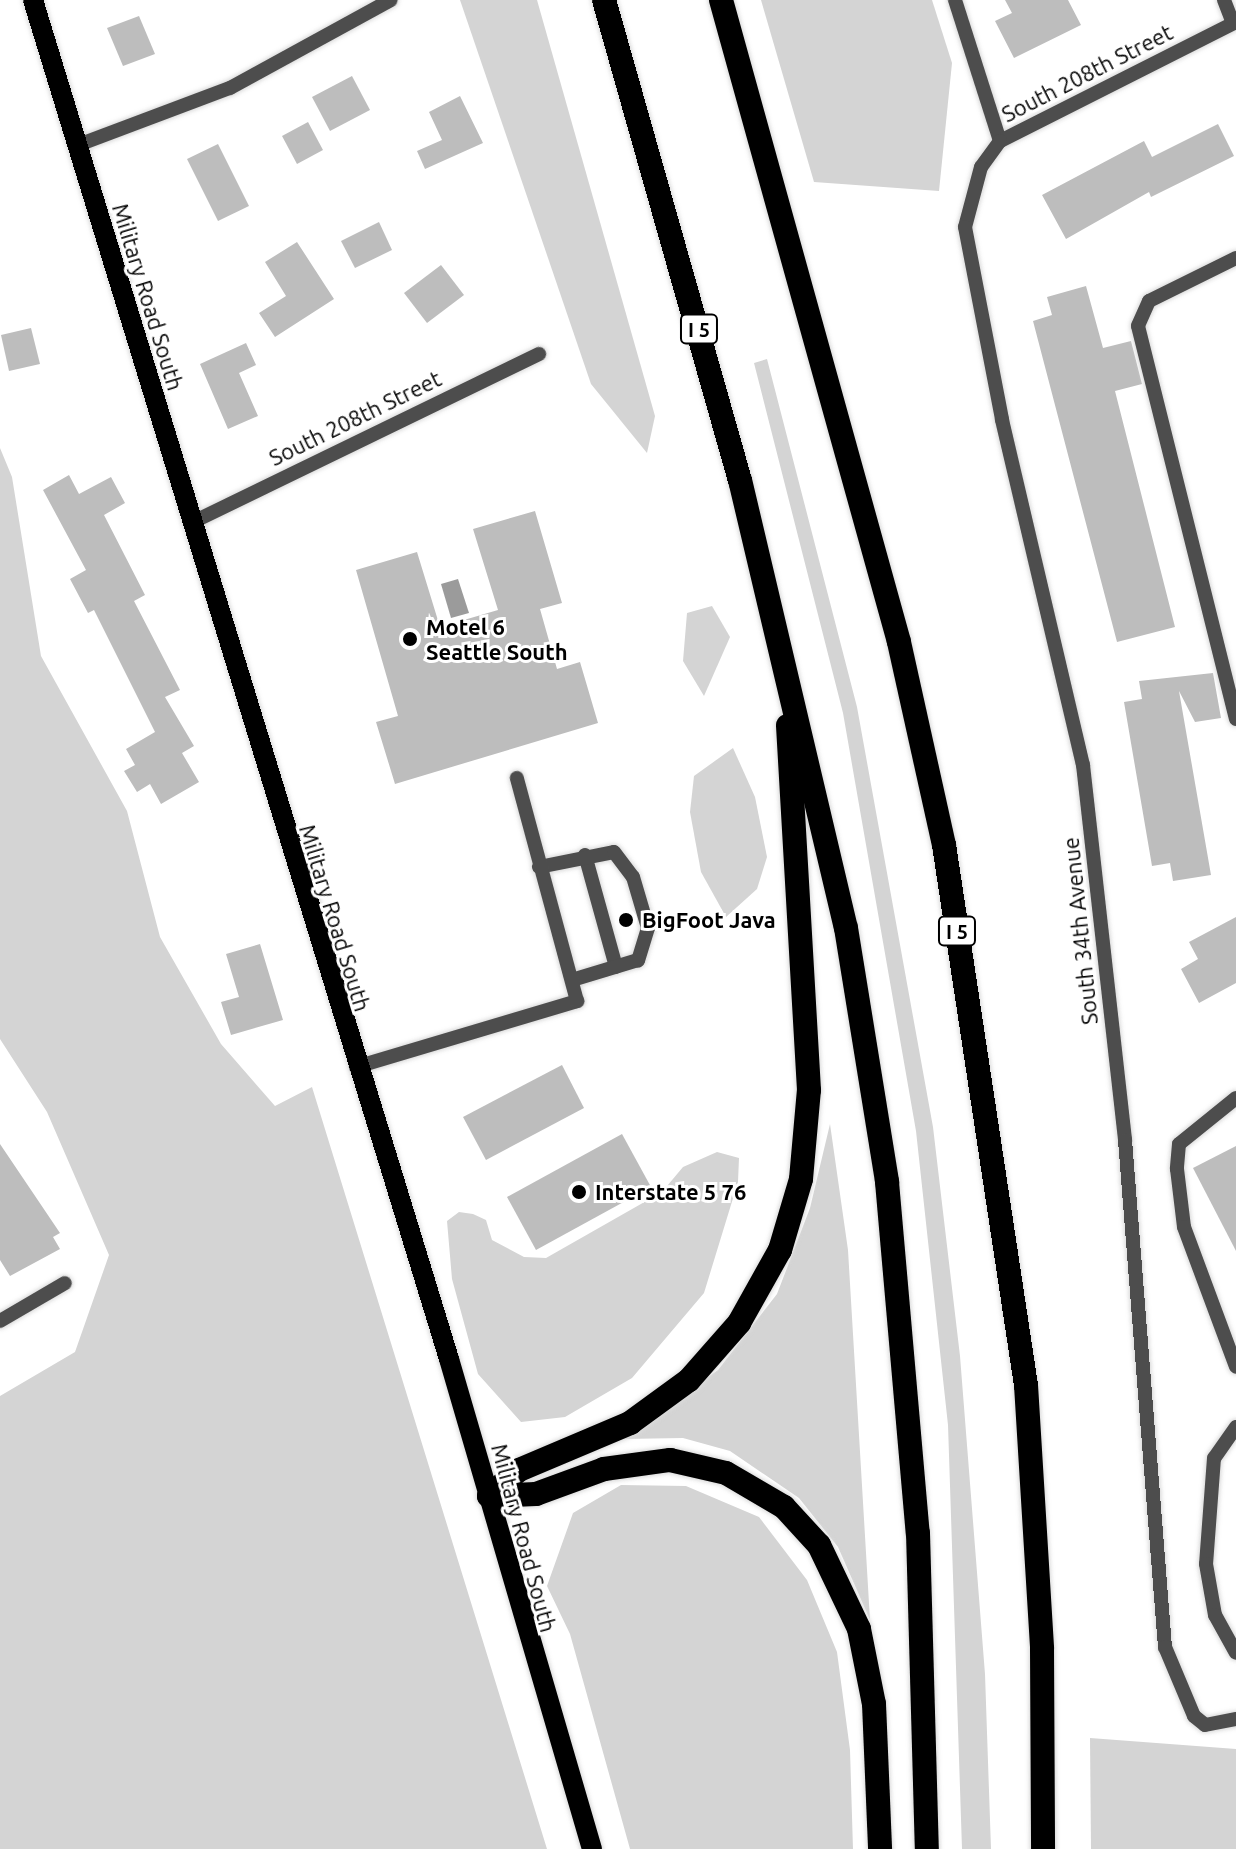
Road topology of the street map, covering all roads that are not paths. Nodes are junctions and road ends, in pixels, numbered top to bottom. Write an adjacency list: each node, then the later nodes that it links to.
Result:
1 (33, 0): 9 (main road, Military Road South)
2 (391, 0): 9 (street)
3 (604, 0): 13 (highway, I 5)
4 (721, 0): 32 (highway, I 5)
5 (955, 0): 8 (street)
6 (1224, 0): 7 (street)
7 (1234, 22): 8 (street, South 208th Street)
8 (1000, 141): 28 (street, South 34th Avenue)
9 (78, 145): 12 (main road, Military Road South)
10 (1236, 258): 14 (street)
11 (539, 354): 12 (street, South 208th Street)
12 (191, 523): 20 (main road, Military Road South)
13 (784, 659): 26 (highway); 31 (highway, I 5)
14 (1236, 719)
15 (517, 778): 17 (street)
16 (585, 855): 17 (street); 18 (street); 18 (street)
17 (539, 867): 19 (street)
18 (616, 967): 19 (street)
19 (572, 980): 20 (street)
20 (356, 1067): 26 (main road, Military Road South)
21 (1236, 1098): 24 (street)
22 (65, 1283): 23 (street)
23 (0, 1321)
24 (1236, 1367)
25 (1236, 1427): 27 (street)
26 (489, 1496): 29 (main road, Military Road South); 30 (highway)
27 (1236, 1653)
28 (1236, 1719)
29 (592, 1849)
30 (880, 1849)
31 (927, 1849)
32 (1043, 1849)

